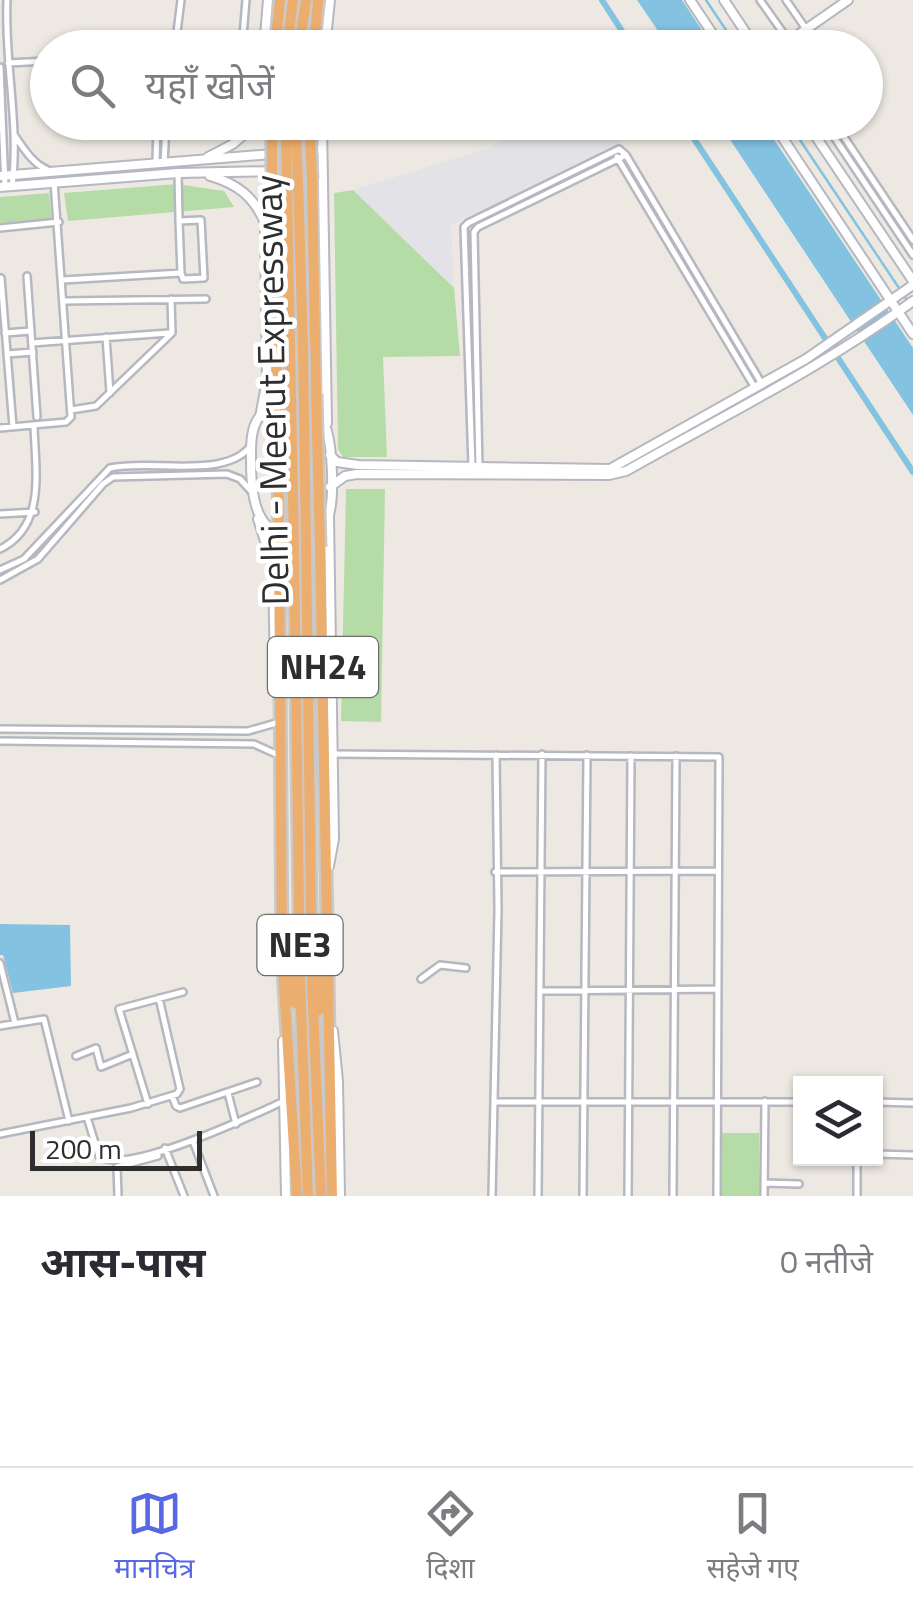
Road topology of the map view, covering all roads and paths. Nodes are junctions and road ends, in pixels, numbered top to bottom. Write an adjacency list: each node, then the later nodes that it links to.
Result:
1 (7, 0): 28 (street)
2 (181, 0): 15 (street)
3 (246, 0): 16 (street)
4 (268, 0): 17 (main road)
5 (280, 0): 18 (highway)
6 (293, 0): 19 (highway)
7 (306, 0): 20 (highway)
8 (318, 0): 21 (highway)
9 (330, 0): 22 (main road)
10 (690, 0): 23 (main road)
11 (724, 0): 24 (main road)
12 (760, 0): 25 (street)
13 (786, 0): 26 (street)
14 (847, 0): 26 (main road)
15 (177, 30)
16 (244, 30)
17 (266, 30)
18 (277, 30)
19 (289, 30)
20 (302, 30)
21 (316, 30)
22 (327, 30)
23 (710, 30)
24 (744, 30)
25 (777, 30)
26 (806, 30)
27 (30, 62): 28 (street)
28 (2, 64): 29 (street); 30 (street)
29 (5, 131): 42 (street); 52 (street)
30 (13, 133): 49 (street); 52 (street)
31 (158, 140): 47 (street)
32 (164, 140): 47 (street)
33 (238, 140): 45 (main road)
34 (272, 140): 111 (highway, bridge)
35 (291, 140): 140 (highway, Delhi - Meerut Expressway / NE3, bridge)
36 (310, 140): 120 (highway, NH24, bridge)
37 (321, 140): 43 (main road)
38 (784, 140): 68 (main road)
39 (818, 140): 64 (main road)
40 (838, 140): 46 (street)
41 (843, 140): 46 (street)
42 (0, 150)
43 (320, 150): 45 (main road); 48 (main road)
44 (616, 156): 80 (street); 80 (street); 93 (street)
45 (200, 161): 47 (main road)
46 (855, 162): 58 (street); 59 (street)
47 (160, 164): 49 (main road)
48 (322, 170): 51 (main road); 89 (main road)
49 (55, 172): 52 (main road)
50 (178, 173): 51 (main road); 53 (main road); 55 (street)
51 (196, 173): 85 (main road)
52 (7, 176): 54 (street)
53 (54, 182): 54 (main road); 56 (street)
54 (6, 186)
55 (179, 221): 60 (street); 60 (street)
56 (58, 222): 57 (street); 63 (street)
57 (0, 228)
58 (913, 240)
59 (913, 255)
60 (182, 273): 63 (street)
61 (28, 276): 71 (street)
62 (1, 278): 73 (street)
63 (62, 280): 67 (street)
64 (911, 285): 68 (main road)
65 (206, 298): 66 (street)
66 (172, 299): 67 (street); 72 (street)
67 (64, 301): 76 (street)
68 (891, 301): 70 (main road); 80 (main road)
69 (913, 301): 70 (main road)
70 (898, 312): 74 (main road); 82 (main road)
71 (31, 331): 73 (street); 77 (street)
72 (172, 332): 75 (street); 81 (street)
73 (6, 334): 79 (street)
74 (913, 334)
75 (106, 338): 76 (street); 81 (street)
76 (66, 340): 77 (street); 83 (street)
77 (32, 343): 78 (street)
78 (33, 352): 79 (street); 84 (street)
79 (7, 354): 87 (street)
80 (757, 384): 82 (street); 93 (main road)
81 (110, 393): 83 (street)
82 (762, 393): 93 (main road)
83 (72, 410): 86 (street)
84 (37, 417)
85 (260, 417): 89 (main road); 90 (main road)
86 (34, 425): 87 (street); 98 (street)
87 (13, 427): 88 (street)
88 (0, 428)
89 (328, 432): 91 (main road)
90 (251, 446): 92 (street); 96 (main road)
91 (330, 455): 93 (main road); 95 (main road)
92 (130, 464): 94 (street); 102 (street)
93 (476, 471): 95 (main road)
94 (133, 476): 96 (street); 103 (street)
95 (330, 487): 100 (main road)
96 (252, 494): 97 (main road)
97 (255, 510): 100 (main road); 104 (main road)
98 (35, 512): 99 (street); 101 (street)
99 (0, 514)
100 (328, 516): 107 (main road)
101 (0, 550)
102 (0, 570)
103 (0, 580)
104 (276, 724): 105 (street); 111 (main road)
105 (0, 729)
106 (0, 741): 111 (street)
107 (332, 754): 110 (street); 120 (main road)
108 (542, 754): 109 (street); 110 (street); 119 (street)
109 (587, 754): 112 (street); 114 (street)
110 (496, 755): 118 (street)
111 (279, 756): 121 (highway)
112 (631, 756): 113 (street); 115 (street)
113 (676, 756): 116 (street); 117 (street)
114 (586, 871): 115 (street); 119 (street); 126 (street)
115 (630, 871): 116 (street); 127 (street)
116 (676, 871): 117 (street); 128 (street)
117 (719, 871): 131 (street)
118 (495, 872): 119 (street); 150 (street)
119 (541, 872): 130 (street)
120 (326, 879): 122 (highway, NH24)
121 (283, 895): 135 (highway); 140 (highway)
122 (328, 917): 140 (highway); 174 (highway)
123 (0, 963): 129 (street)
124 (466, 968): 125 (street)
125 (422, 979)
126 (585, 989): 127 (street); 130 (street); 144 (street)
127 (630, 989): 128 (street); 145 (street)
128 (674, 989): 131 (street); 146 (street)
129 (4, 990): 134 (street)
130 (540, 990): 143 (street)
131 (718, 990): 147 (street)
132 (183, 992): 133 (street)
133 (159, 998): 137 (street); 142 (street)
134 (16, 1023): 136 (street); 156 (street)
135 (285, 1025): 149 (main road); 171 (highway)
136 (0, 1026)
137 (133, 1054): 138 (street); 154 (street)
138 (76, 1056)
139 (257, 1082): 141 (street)
140 (312, 1091): 172 (highway, Delhi - Meerut Expressway / NE3); 173 (highway, Delhi - Meerut Expressway / NE3)
141 (228, 1092): 142 (street); 157 (street)
142 (172, 1096): 154 (street)
143 (539, 1100): 144 (street); 150 (street); 176 (street)
144 (584, 1100): 145 (street); 177 (street)
145 (629, 1100): 146 (street); 178 (street)
146 (674, 1100): 147 (street); 179 (street)
147 (718, 1101): 148 (street); 180 (street)
148 (765, 1101): 151 (street); 165 (street)
149 (282, 1102): 157 (street); 170 (main road)
150 (493, 1102): 175 (street)
151 (793, 1102)
152 (883, 1102): 153 (street)
153 (913, 1103)
154 (148, 1104): 155 (street)
155 (87, 1117): 156 (street); 160 (street)
156 (69, 1121): 158 (street)
157 (236, 1124): 159 (street)
158 (0, 1134)
159 (193, 1141): 160 (street); 169 (street)
160 (165, 1148): 168 (street)
161 (883, 1154): 162 (street)
162 (913, 1155)
163 (158, 1156): 167 (street)
164 (857, 1166): 182 (street)
165 (764, 1183): 166 (street); 181 (street)
166 (799, 1184)
167 (118, 1196)
168 (184, 1196)
169 (214, 1196)
170 (286, 1196)
171 (297, 1196)
172 (308, 1196)
173 (322, 1196)
174 (336, 1196)
175 (492, 1196)
176 (538, 1196)
177 (583, 1196)
178 (628, 1196)
179 (673, 1196)
180 (717, 1196)
181 (764, 1196)
182 (856, 1196)

